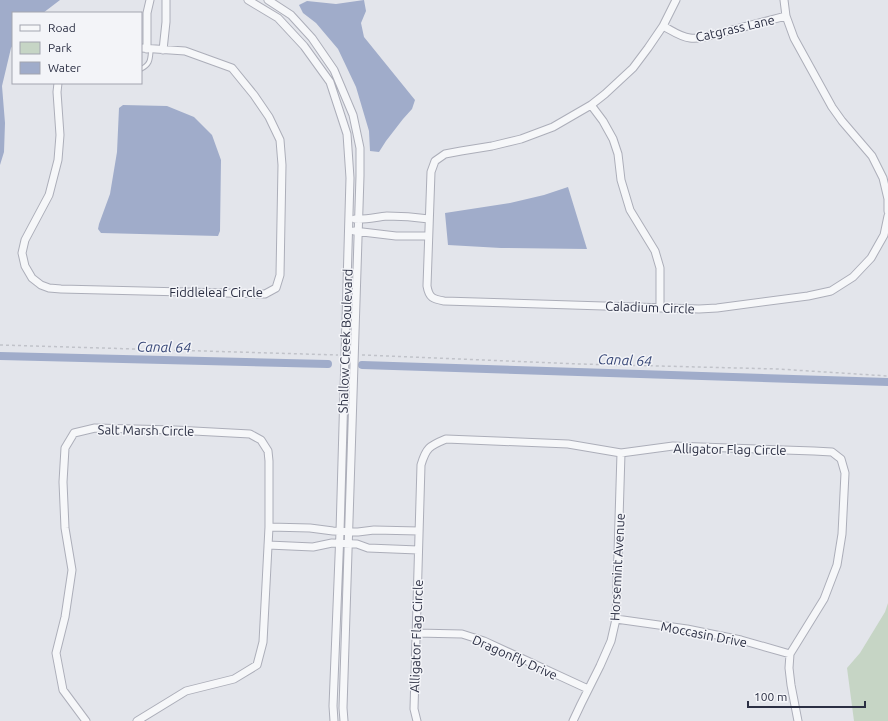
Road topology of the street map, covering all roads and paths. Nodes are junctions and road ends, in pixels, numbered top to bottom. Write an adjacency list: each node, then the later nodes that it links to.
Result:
1 (150, 0): 9 (street)
2 (166, 0): 10 (street)
3 (248, 0): 16 (street, Shallow Creek Boulevard)
4 (268, 0): 17 (street, Shallow Creek Boulevard)
5 (676, 0): 8 (street, Caladium Circle)
6 (784, 0): 7 (street)
7 (786, 16): 8 (street, Catgrass Lane); 14 (street)
8 (663, 26): 13 (street, Caladium Circle)
9 (146, 49): 10 (street, Fiddleleaf Circle); 11 (lane)
10 (163, 50): 12 (street, Fiddleleaf Circle)
11 (142, 68)
12 (58, 84)
13 (591, 105): 18 (street, Caladium Circle); 22 (street)
14 (888, 211)
15 (888, 216): 22 (street, Caladium Circle)
16 (349, 219): 17 (street); 19 (street, Shallow Creek Boulevard)
17 (358, 219): 18 (street); 20 (street, Shallow Creek Boulevard)
18 (429, 219): 21 (street, Caladium Circle)
19 (348, 231): 20 (street); 24 (street, Shallow Creek Boulevard)
20 (358, 231): 21 (street); 25 (street, Shallow Creek Boulevard)
21 (428, 236): 22 (street, Caladium Circle)
22 (660, 308)
23 (0, 345): 24 (path)
24 (345, 355): 30 (street, Shallow Creek Boulevard)
25 (354, 355): 26 (path); 31 (street, Shallow Creek Boulevard)
26 (888, 376)
27 (621, 453): 29 (street, Alligator Flag Circle); 36 (street, Horsemint Avenue); 38 (street, Alligator Flag Circle)
28 (269, 527): 30 (street); 34 (street, Salt Marsh Circle); 40 (street, Salt Marsh Circle)
29 (419, 531): 31 (street); 35 (street, Alligator Flag Circle)
30 (340, 532): 31 (street); 32 (street, Shallow Creek Boulevard)
31 (348, 532): 33 (street, Shallow Creek Boulevard)
32 (339, 543): 33 (street); 34 (street); 42 (street, Shallow Creek Boulevard)
33 (348, 544): 35 (street); 43 (street, Shallow Creek Boulevard)
34 (268, 545): 41 (street, Salt Marsh Circle)
35 (418, 550): 37 (street, Alligator Flag Circle)
36 (616, 619): 38 (street, Moccasin Drive); 39 (street, Horsemint Avenue)
37 (416, 633): 39 (street, Dragonfly Drive); 44 (street, Alligator Flag Circle)
38 (790, 654): 46 (street)
39 (588, 689): 45 (street, Horsemint Avenue)
40 (86, 721)
41 (137, 721)
42 (334, 721)
43 (344, 721)
44 (416, 721)
45 (573, 721)
46 (798, 721)

